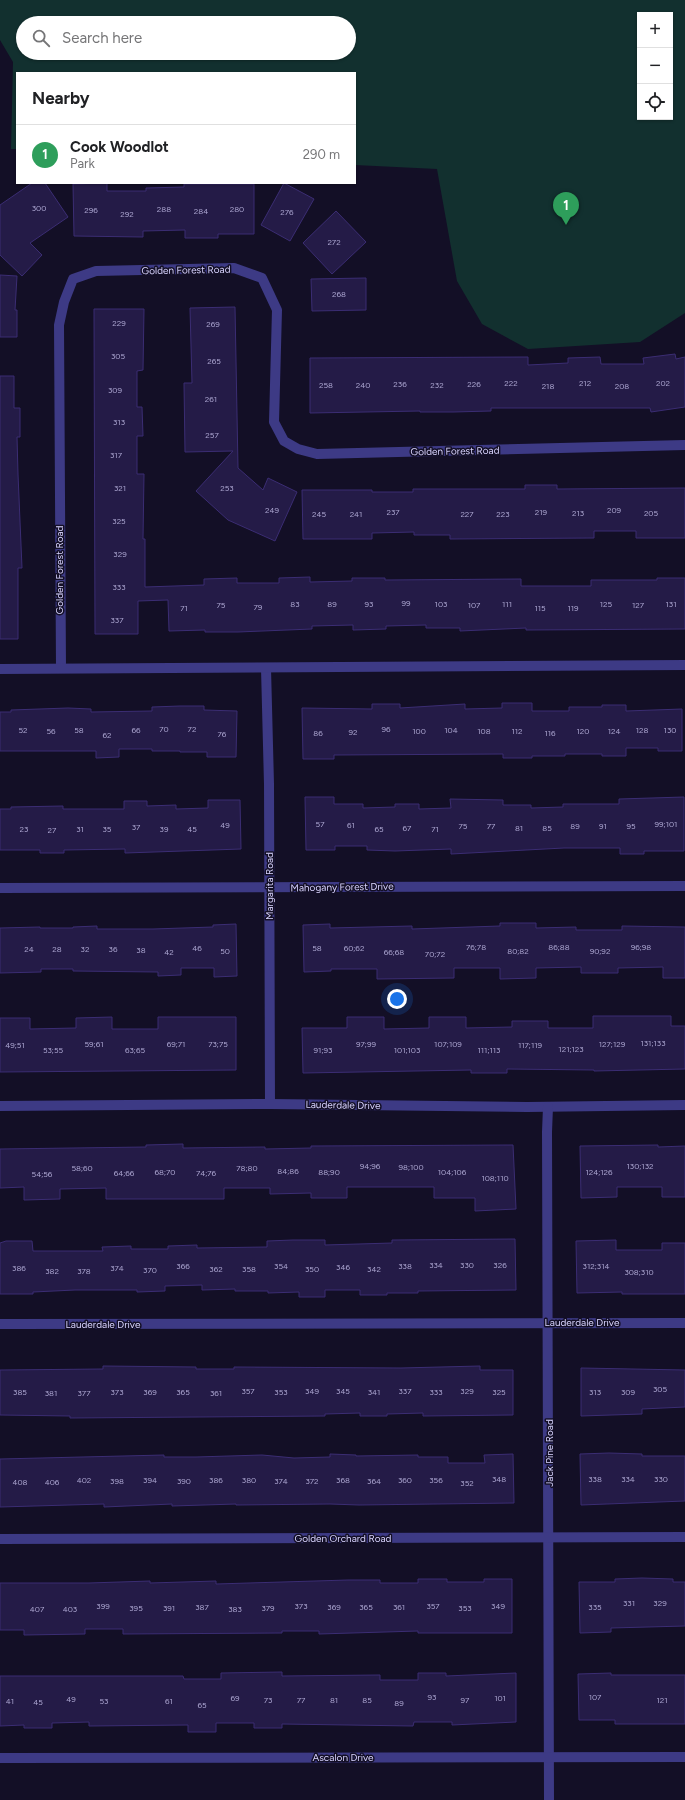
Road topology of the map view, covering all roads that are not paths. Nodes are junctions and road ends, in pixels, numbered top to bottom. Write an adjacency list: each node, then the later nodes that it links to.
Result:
1 (685, 445): 3 (street, Golden Forest Road)
2 (685, 665): 4 (street)
3 (61, 668): 4 (street); 5 (street)
4 (266, 668): 8 (street, Margarita Road)
5 (0, 669)
6 (685, 886): 8 (street, Mahogany Forest Drive)
7 (0, 888): 8 (street, Mahogany Forest Drive)
8 (269, 888): 9 (street, Margarita Road)
9 (270, 1104): 11 (street, Lauderdale Drive); 12 (street, Lauderdale Drive)
10 (685, 1105): 12 (street, Lauderdale Drive)
11 (0, 1106)
12 (548, 1107): 13 (street, Jack Pine Road)
13 (548, 1322): 14 (street, Lauderdale Drive); 15 (street, Lauderdale Drive); 17 (street, Jack Pine Road)
14 (685, 1323)
15 (0, 1324)
16 (685, 1536): 17 (street, Golden Orchard Road)
17 (550, 1537): 18 (street, Golden Orchard Road); 19 (street, Jack Pine Road)
18 (0, 1539)
19 (549, 1757): 20 (street, Ascalon Drive); 21 (street, Ascalon Drive); 22 (street, Jack Pine Road)
20 (685, 1757)
21 (0, 1758)
22 (549, 1800)

